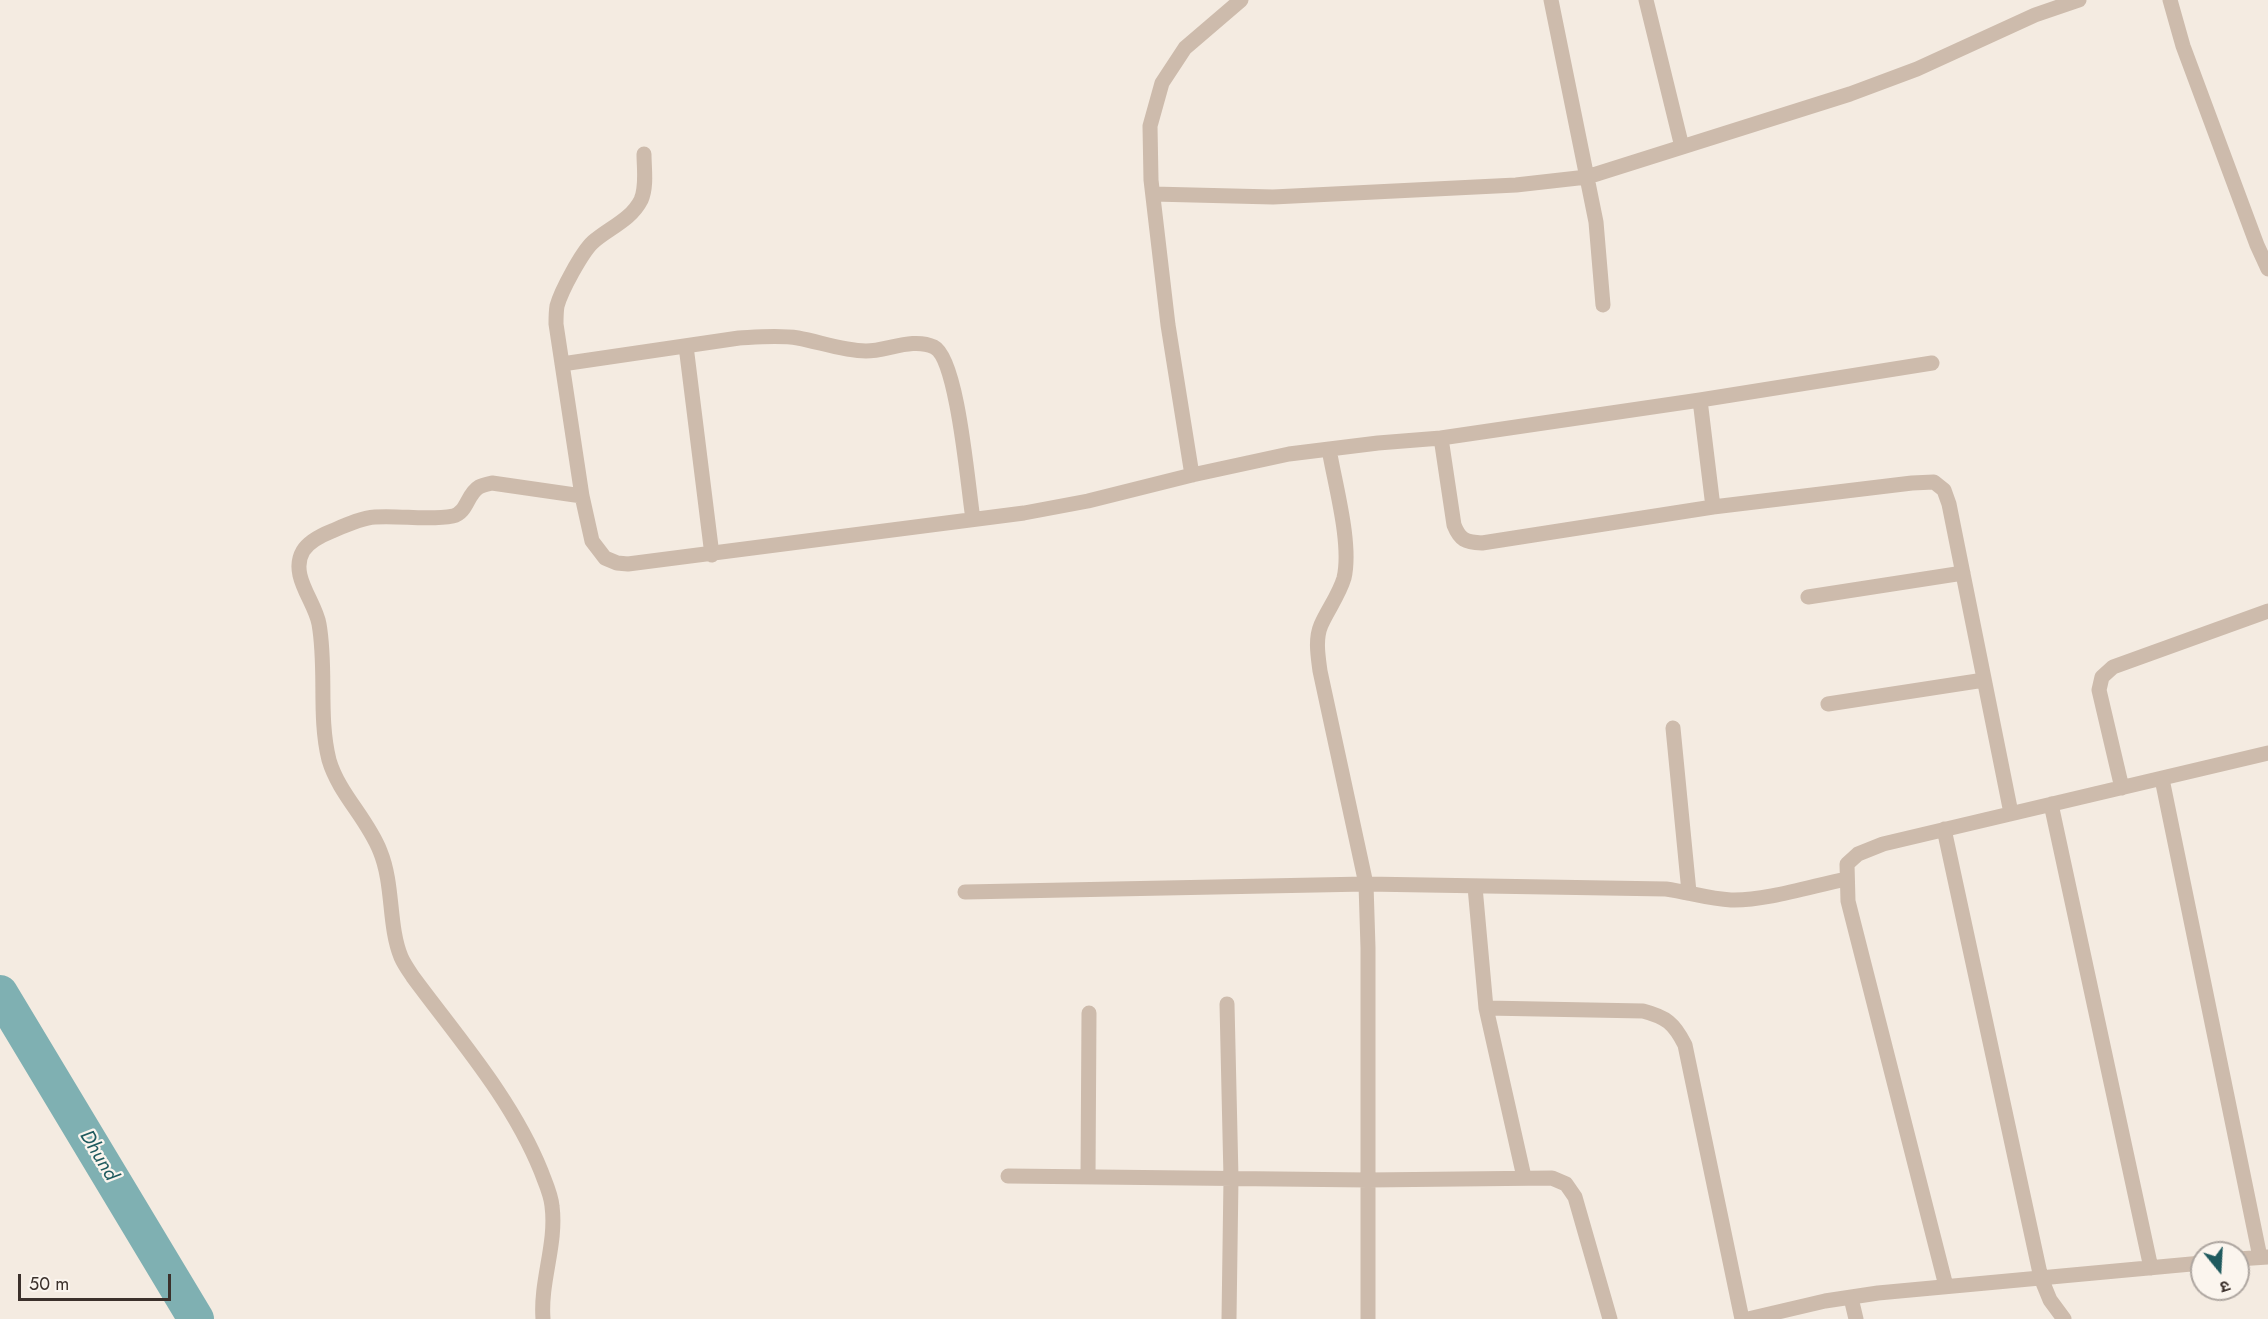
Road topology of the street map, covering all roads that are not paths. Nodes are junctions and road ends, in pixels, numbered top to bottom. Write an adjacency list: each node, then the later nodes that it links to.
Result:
1 (1241, 0): 9 (street)
2 (1551, 0): 8 (street)
3 (1646, 0): 6 (street)
4 (2079, 0): 6 (street)
5 (2170, 0): 10 (street)
6 (1682, 147): 8 (street)
7 (644, 154): 15 (street)
8 (1587, 177): 9 (street); 12 (street)
9 (1153, 194): 19 (street)
10 (2263, 243): 11 (street)
11 (2268, 269)
12 (1603, 305)
13 (686, 346): 15 (street); 22 (street); 23 (street)
14 (1932, 363): 16 (street)
15 (562, 364): 20 (street)
16 (1700, 400): 17 (street); 21 (street)
17 (1441, 438): 18 (street); 21 (street)
18 (1329, 449): 19 (street); 37 (street)
19 (1192, 475): 22 (street)
20 (582, 496): 23 (street); 55 (street)
21 (1713, 507): 24 (street)
22 (973, 519): 23 (street)
23 (712, 555)
24 (1963, 573): 25 (street); 27 (street)
25 (1808, 597)
26 (2268, 611): 32 (street)
27 (1984, 680): 28 (street); 34 (street)
28 (1828, 704)
29 (1672, 728): 40 (street)
30 (2268, 753): 31 (street)
31 (2162, 779): 32 (street); 49 (street)
32 (2122, 788): 33 (street)
33 (2051, 804): 34 (street); 51 (street)
34 (2011, 813): 35 (street)
35 (1944, 829): 36 (street); 52 (street)
36 (1846, 879): 40 (street); 53 (street)
37 (1366, 885): 38 (street); 39 (street); 48 (street)
38 (1475, 887): 40 (street); 42 (street)
39 (965, 892)
40 (1689, 892)
41 (1227, 1004): 47 (street)
42 (1486, 1008): 46 (street); 59 (street)
43 (1089, 1013): 45 (street)
44 (1008, 1176): 45 (street)
45 (1088, 1177): 47 (street)
46 (1524, 1177): 48 (street); 58 (street)
47 (1231, 1178): 48 (street); 56 (street)
48 (1368, 1180): 57 (street)
49 (2264, 1257)
50 (2190, 1264): 51 (street)
51 (2151, 1268): 52 (street)
52 (2041, 1278): 53 (street); 62 (street)
53 (1946, 1286): 54 (street)
54 (1851, 1298): 60 (street); 61 (street)
55 (543, 1319)
56 (1229, 1319)
57 (1368, 1319)
58 (1610, 1319)
59 (1742, 1319)
60 (1748, 1319)
61 (1856, 1319)
62 (2064, 1319)

